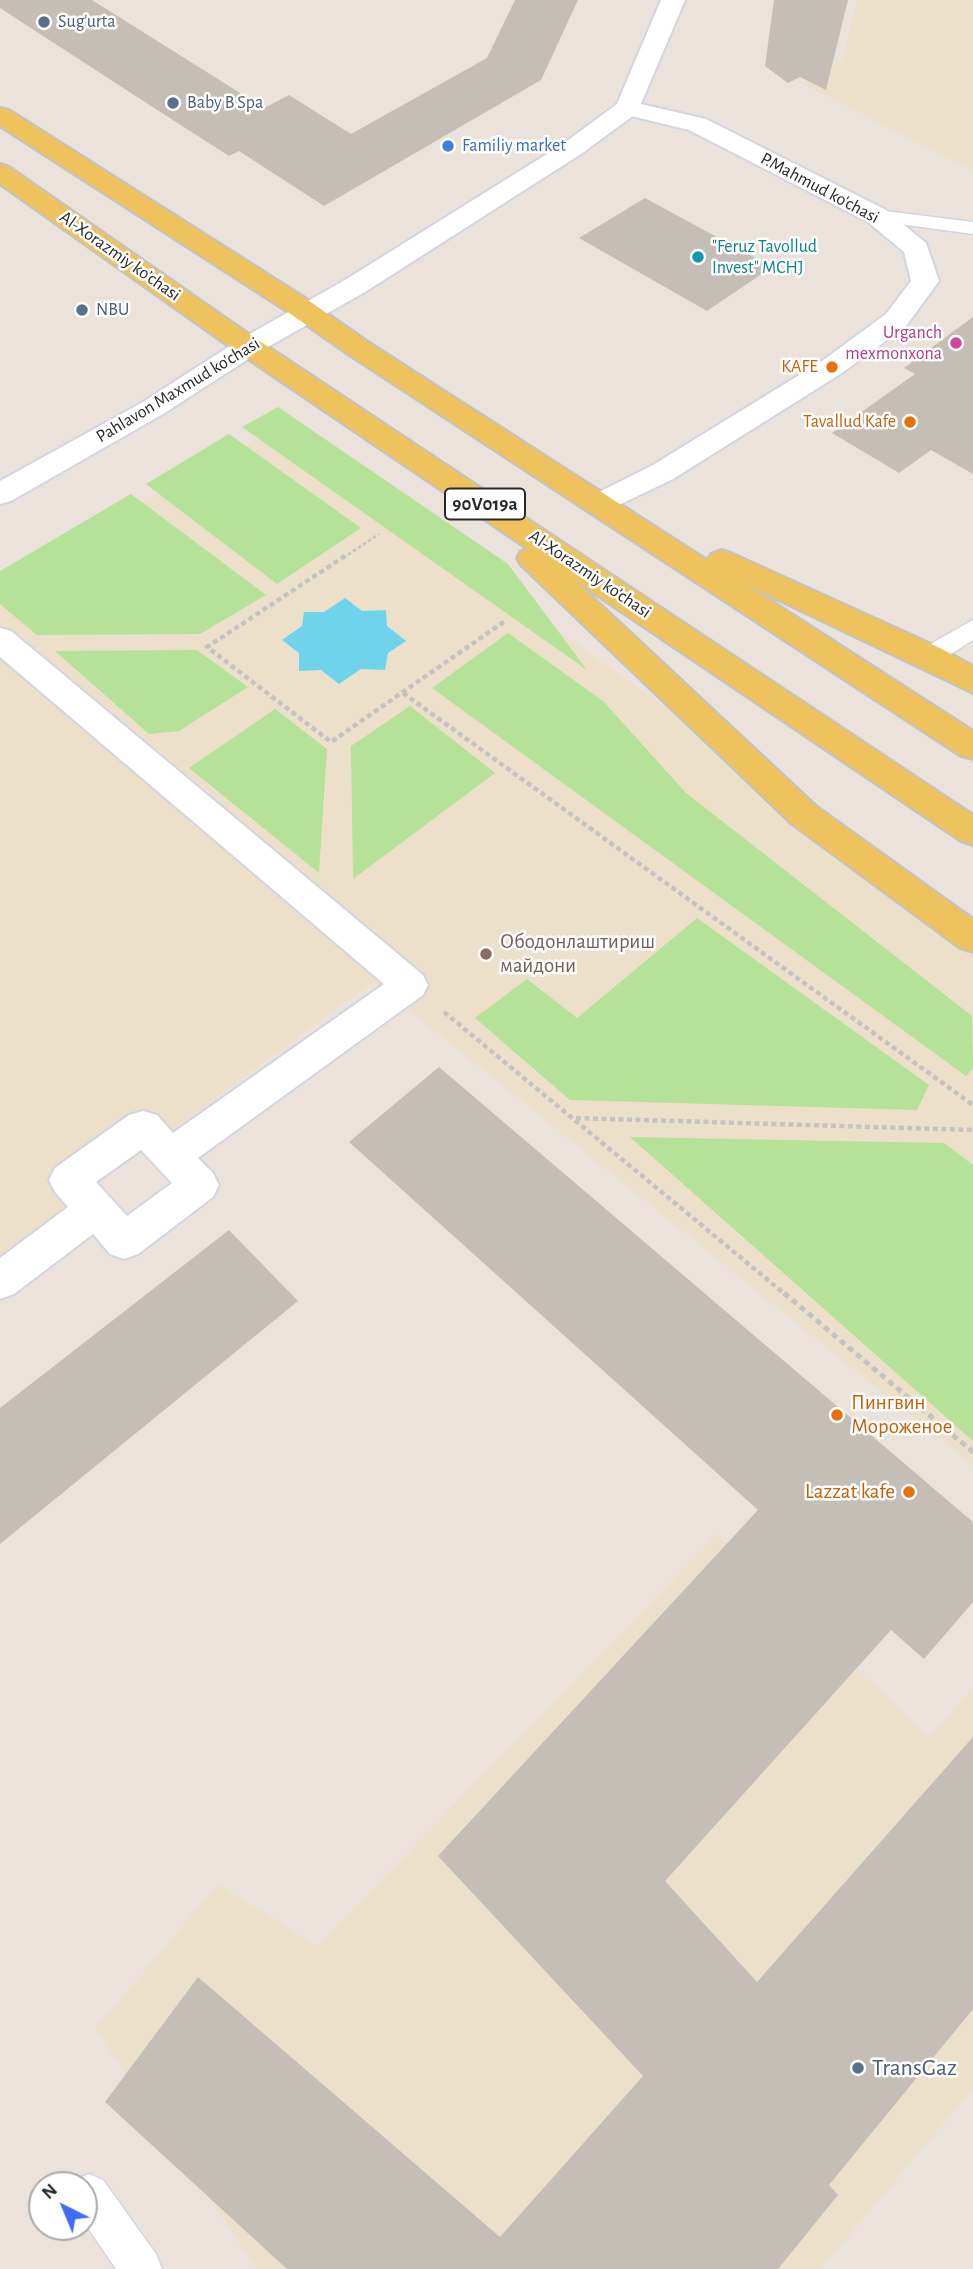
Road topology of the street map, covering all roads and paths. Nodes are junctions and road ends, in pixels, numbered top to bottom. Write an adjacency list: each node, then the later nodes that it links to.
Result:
1 (673, 0): 2 (street)
2 (628, 108): 5 (street, P.Mahmud ko'chasi); 7 (street, Pahlavon Maxmud ko'chasi)
3 (0, 115): 7 (main road, 90V019a)
4 (0, 172): 8 (main road, Al-Xorazmiy ko’chasi / 90V019a)
5 (877, 216): 6 (lane); 11 (street, P.Mahmud ko'chasi)
6 (973, 228)
7 (307, 314): 8 (street, Pahlavon Maxmud ko'chasi); 11 (main road, 90V019a)
8 (249, 346): 9 (main road, Al-Xorazmiy ko’chasi / 90V019a); 10 (street, Pahlavon Maxmud ko'chasi)
9 (452, 482): 20 (main road, Al-Xorazmiy ko’chasi / 90V019a); 21 (main road)
10 (0, 494)
11 (600, 504): 16 (main road); 19 (main road, 90V019a)
12 (379, 534): 18 (path)
13 (505, 621): 18 (path)
14 (973, 629): 16 (lane)
15 (0, 639): 22 (street)
16 (929, 656): 17 (main road)
17 (973, 681)
18 (403, 693): 23 (path)
19 (973, 747)
20 (973, 832)
21 (973, 939)
22 (410, 985): 24 (path); 26 (street)
23 (973, 1105)
24 (575, 1118): 25 (path); 29 (path)
25 (973, 1130)
26 (170, 1156): 27 (street); 27 (street)
27 (96, 1209): 28 (street)
28 (0, 1281)
29 (973, 1452)
30 (98, 2207): 31 (lane)
31 (141, 2269)

